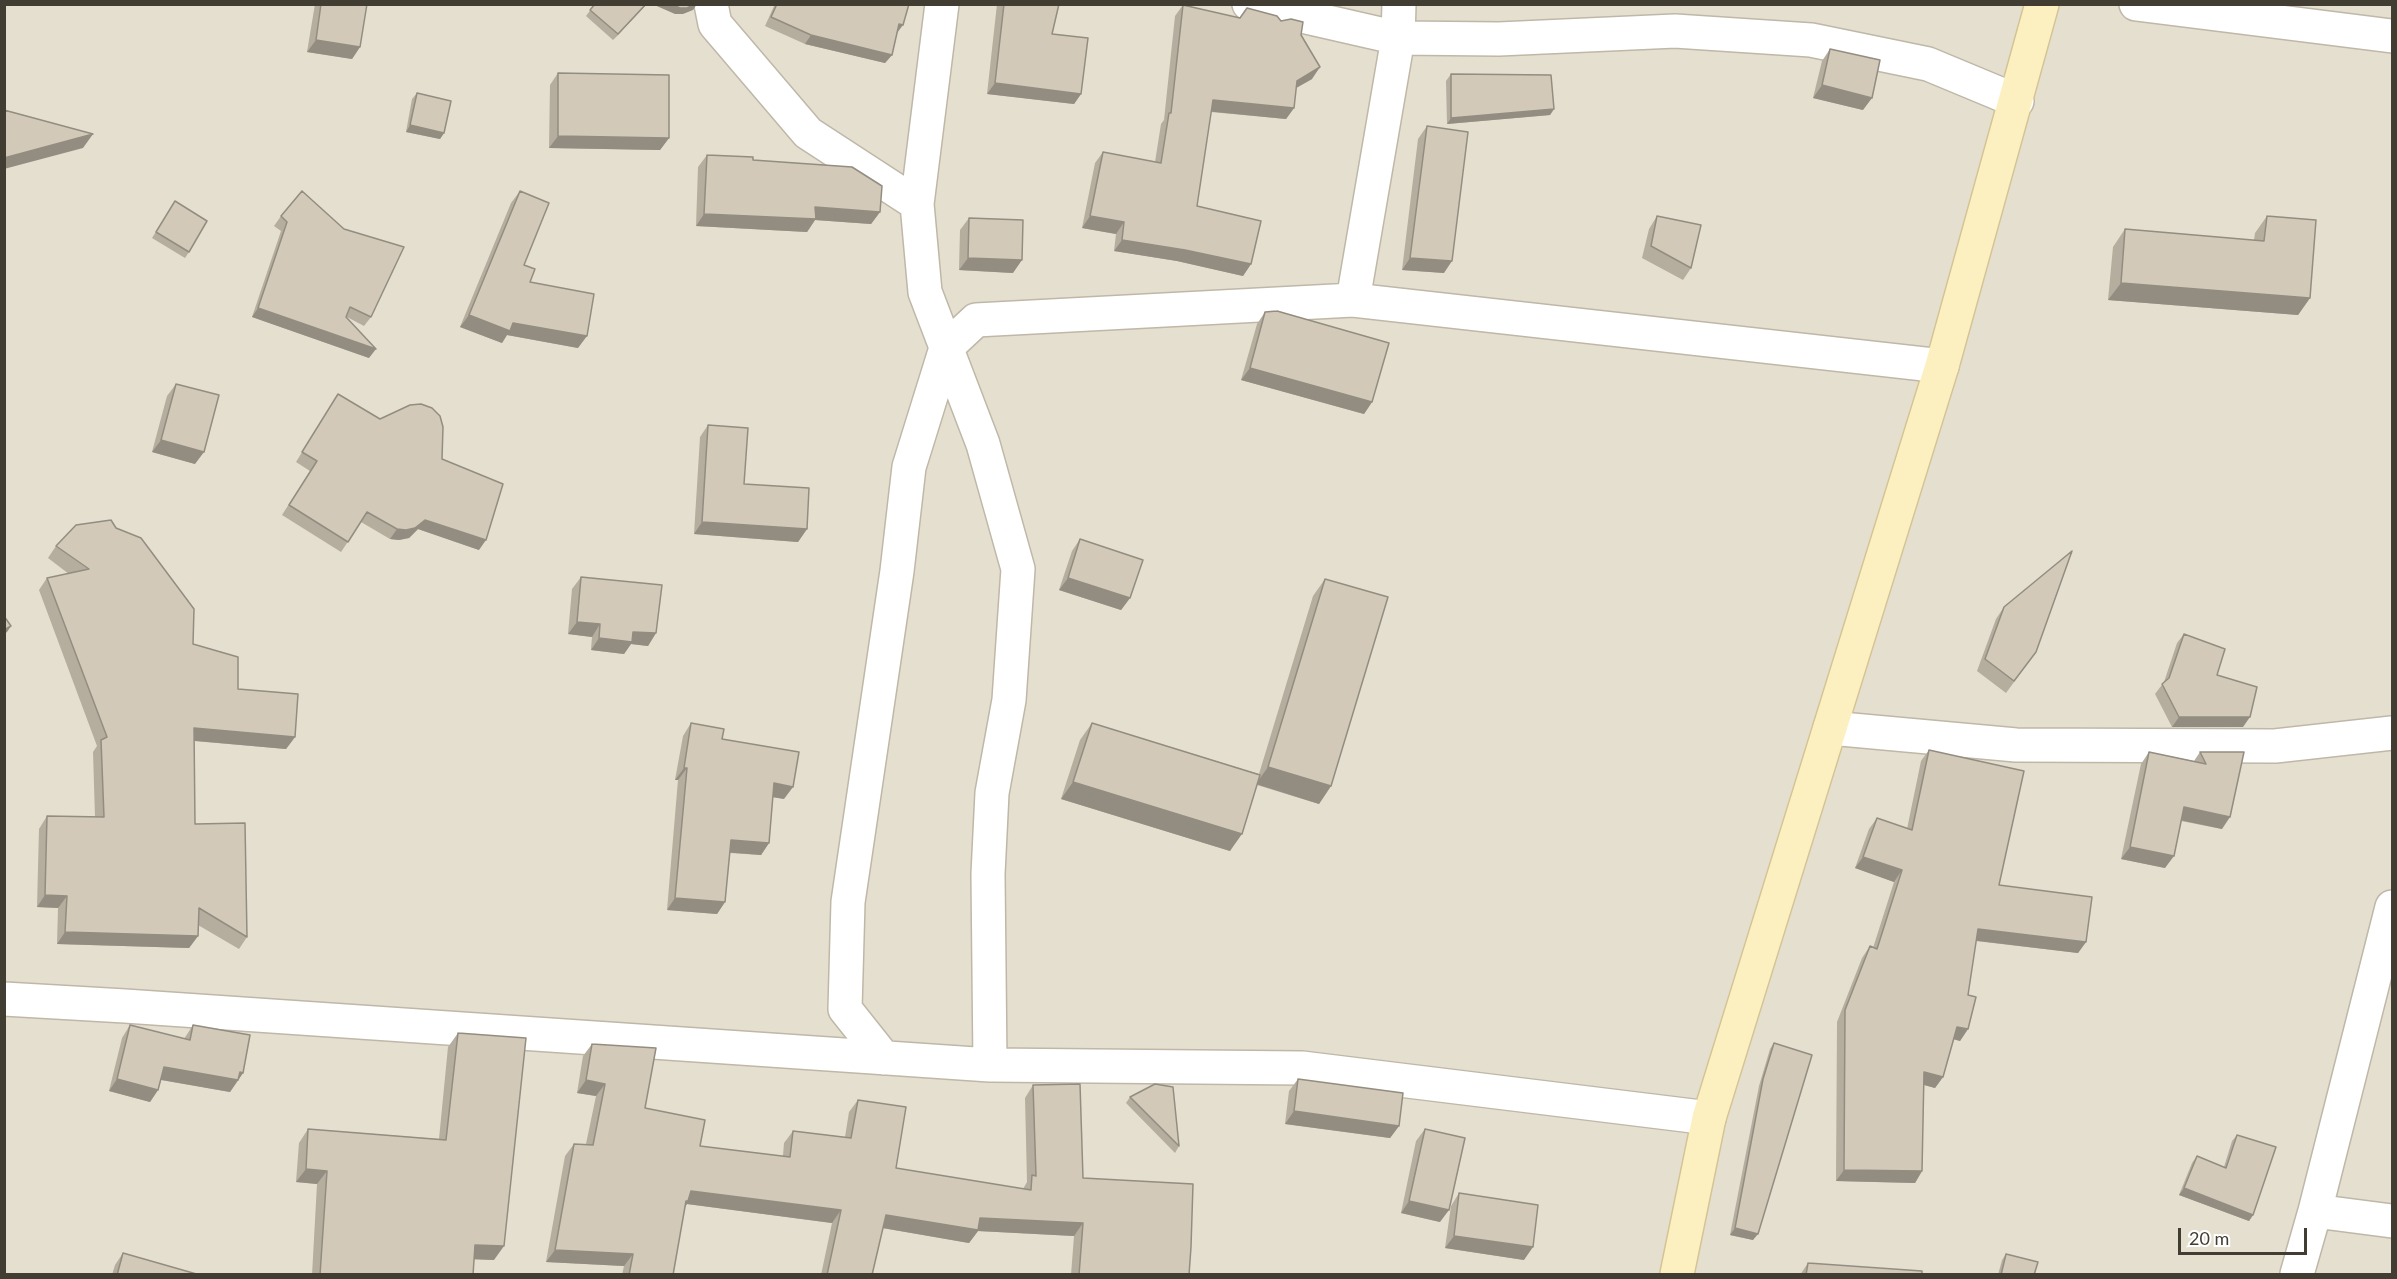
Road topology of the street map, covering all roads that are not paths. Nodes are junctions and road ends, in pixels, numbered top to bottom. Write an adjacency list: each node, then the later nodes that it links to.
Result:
1 (711, 4): 10 (street)
2 (942, 4): 10 (street)
3 (1249, 4): 8 (street)
4 (1399, 4): 8 (street)
5 (2042, 4): 9 (street)
6 (2136, 4): 7 (street)
7 (2392, 36)
8 (1398, 38): 9 (street); 11 (street)
9 (2017, 101): 13 (street)
10 (917, 204): 12 (street)
11 (1353, 300): 12 (street); 13 (street)
12 (946, 348): 18 (street); 19 (street)
13 (1942, 366): 14 (street)
14 (1830, 728): 15 (street); 20 (street)
15 (2392, 733)
16 (2392, 907): 21 (street)
17 (4, 999): 18 (street)
18 (884, 1058): 19 (street)
19 (990, 1065): 20 (street)
20 (1709, 1118): 23 (street)
21 (2315, 1211): 22 (street); 24 (street)
22 (2392, 1221)
23 (1677, 1275)
24 (2297, 1275)

